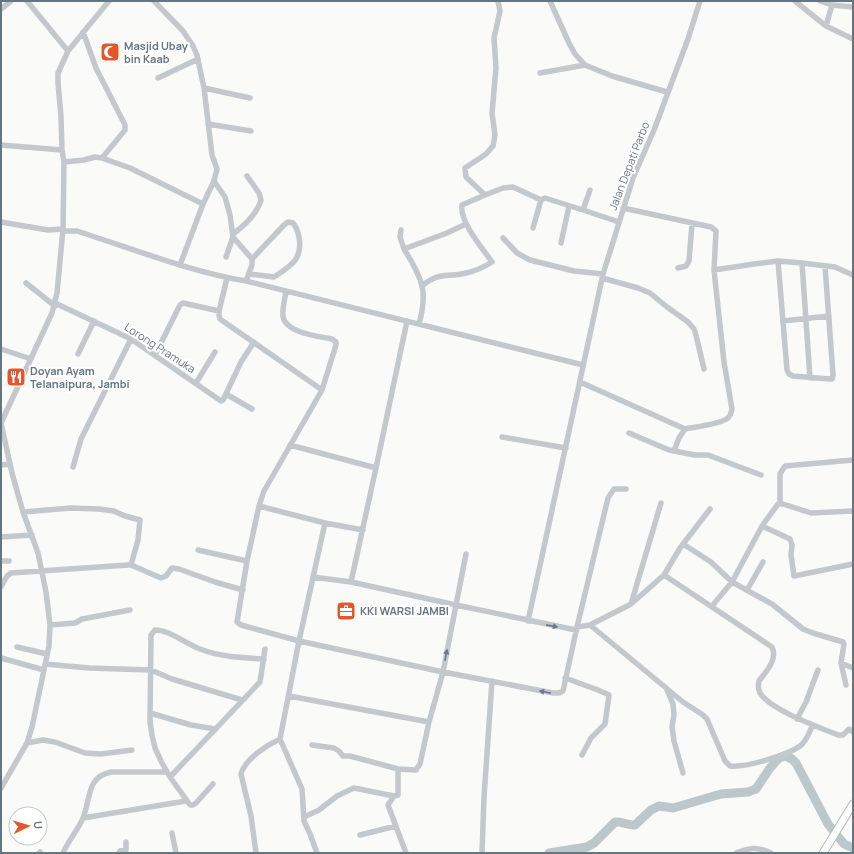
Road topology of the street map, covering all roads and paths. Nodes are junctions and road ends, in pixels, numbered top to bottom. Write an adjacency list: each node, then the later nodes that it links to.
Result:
1 (11, 1): 12 (street)
2 (28, 1): 16 (street)
3 (154, 1): 17 (street)
4 (498, 1): 33 (street)
5 (550, 1): 18 (street)
6 (700, 1): 22 (street, Jalan Depati Parbo)
7 (795, 1): 13 (street)
8 (820, 1): 10 (street)
9 (106, 2): 14 (street)
10 (832, 5): 11 (street); 13 (street)
11 (853, 7)
12 (1, 9)
13 (826, 26): 15 (street)
14 (83, 32): 16 (street); 28 (street)
15 (853, 38)
16 (68, 51): 27 (street)
17 (198, 59): 20 (street); 21 (street)
18 (585, 65): 19 (street); 22 (street)
19 (540, 73)
20 (158, 78)
21 (204, 88): 23 (street); 24 (street)
22 (667, 92): 37 (street, Jalan Depati Parbo)
23 (250, 98)
24 (208, 124): 25 (street); 31 (street)
25 (251, 131)
26 (1, 145): 27 (street)
27 (62, 150): 29 (street)
28 (102, 158): 29 (street); 35 (street)
29 (64, 162): 44 (street)
30 (247, 176): 46 (street)
31 (214, 181): 35 (street); 46 (street)
32 (590, 190): 38 (street)
33 (485, 196): 34 (street); 41 (street)
34 (542, 200): 36 (street); 43 (street)
35 (203, 204): 54 (street)
36 (569, 206): 38 (street); 48 (street)
37 (623, 208): 40 (street, Jalan Depati Parbo); 42 (street)
38 (583, 210): 40 (street)
39 (1, 222): 44 (street)
40 (619, 222): 60 (street, Jalan Depati Parbo)
41 (466, 224): 49 (street); 64 (street)
42 (692, 224): 56 (street); 57 (street)
43 (533, 228)
44 (63, 230): 54 (street); 66 (street)
45 (401, 230): 49 (street)
46 (233, 236): 50 (street); 51 (street)
47 (503, 238): 60 (street)
48 (561, 243)
49 (404, 249): 64 (street)
50 (226, 257)
51 (252, 259): 58 (street); 58 (street)
52 (778, 261): 53 (street); 57 (street); 72 (street)
53 (802, 263): 55 (street); 69 (street)
54 (180, 265): 61 (street)
55 (825, 266): 59 (street); 68 (street)
56 (678, 268)
57 (714, 270): 90 (street)
58 (249, 274): 62 (street)
59 (853, 275)
60 (603, 276): 81 (street, Jalan Depati Parbo); 82 (street)
61 (227, 278): 62 (street); 67 (street)
62 (246, 281): 65 (street)
63 (26, 283): 66 (street, Lorong Pramuka)
64 (422, 286): 73 (street)
65 (286, 291): 71 (street); 86 (street)
66 (55, 304): 70 (street, Lorong Pramuka); 80 (street)
67 (219, 310): 75 (street); 79 (street)
68 (829, 316): 69 (street); 83 (street)
69 (807, 318): 72 (street); 83 (street)
70 (94, 321): 74 (street, Lorong Pramuka); 78 (street)
71 (407, 321): 73 (street); 100 (street)
72 (783, 321): 83 (street)
73 (419, 324): 81 (street)
74 (131, 339): 79 (street, Lorong Pramuka); 99 (street)
75 (254, 342): 86 (street); 87 (street)
76 (1, 349): 80 (street)
77 (215, 352): 85 (street)
78 (78, 354)
79 (154, 355): 85 (street, Lorong Pramuka)
80 (31, 359): 89 (street)
81 (583, 365): 84 (street, Jalan Depati Parbo)
82 (704, 369)
83 (810, 378)
84 (580, 382): 90 (street); 94 (street, Jalan Depati Parbo)
85 (196, 383): 87 (street, Lorong Pramuka)
86 (322, 390): 93 (street)
87 (226, 394): 88 (street)
88 (252, 409)
89 (1, 422): 97 (street)
90 (686, 429): 95 (street)
91 (629, 433): 95 (street)
92 (502, 437): 94 (street)
93 (290, 445): 100 (street); 105 (street)
94 (566, 448): 135 (street, Jalan Depati Parbo)
95 (674, 451): 101 (street)
96 (853, 460): 104 (street)
97 (10, 464): 98 (street); 108 (street)
98 (1, 465)
99 (73, 467)
100 (376, 468): 111 (street)
101 (761, 475)
102 (626, 489): 138 (street)
103 (661, 503): 131 (street)
104 (780, 504): 107 (street); 110 (street)
105 (258, 506): 109 (street); 119 (street)
106 (710, 509): 114 (street)
107 (853, 510)
108 (23, 512): 112 (street); 122 (street)
109 (325, 523): 111 (street); 125 (street)
110 (762, 526): 121 (street); 127 (street)
111 (363, 530): 126 (street)
112 (32, 536): 113 (street); 123 (street)
113 (1, 537)
114 (683, 544): 124 (street); 127 (street)
115 (198, 550): 119 (street)
116 (466, 554): 132 (street)
117 (1, 561): 118 (street)
118 (9, 561)
119 (247, 561): 129 (street)
120 (763, 562): 130 (street)
121 (853, 564)
122 (131, 566): 123 (street); 129 (street)
123 (43, 572): 128 (street); 136 (street)
124 (664, 575): 131 (street); 133 (street)
125 (313, 576): 126 (street); 139 (street)
126 (351, 582): 132 (street)
127 (732, 582): 130 (street); 133 (street)
128 (1, 588)
129 (243, 590): 139 (street)
130 (746, 590): 145 (street)
131 (631, 604): 137 (street)
132 (456, 605): 135 (street); 150 (street, one-way to 132)
133 (712, 606): 158 (street)
134 (130, 610): 136 (street)
135 (528, 621): 138 (street, one-way to 138)
136 (50, 624): 142 (street)
137 (590, 625): 138 (street); 154 (street)
138 (576, 628): 151 (street)
139 (299, 641): 150 (street); 155 (street)
140 (17, 647): 142 (street)
141 (265, 649): 144 (street)
142 (47, 654): 146 (street)
143 (1, 658): 146 (street)
144 (264, 660): 148 (street); 156 (street)
145 (841, 663): 147 (street); 153 (street)
146 (45, 667): 148 (street); 164 (street)
147 (853, 668)
148 (151, 670): 156 (street); 157 (street)
149 (818, 670): 158 (street)
150 (443, 672): 152 (street); 159 (street)
151 (565, 678): 152 (street, one-way to 152); 167 (street)
152 (492, 681): 190 (street)
153 (846, 686)
154 (667, 690): 160 (street); 170 (street)
155 (289, 696): 159 (street); 163 (street)
156 (242, 700): 161 (street)
157 (150, 713): 161 (street); 169 (street)
158 (797, 719): 160 (street)
159 (429, 722): 168 (street)
160 (813, 725): 162 (street)
161 (215, 729): 171 (street)
162 (852, 729)
163 (280, 739): 178 (street); 187 (street)
164 (27, 743): 166 (street); 172 (street)
165 (312, 745): 168 (street)
166 (132, 750)
167 (582, 755)
168 (398, 769): 175 (street)
169 (167, 772): 171 (street); 179 (street)
170 (683, 773)
171 (170, 777): 176 (street)
172 (4, 779): 174 (street)
173 (213, 784): 176 (street)
174 (1, 788)
175 (394, 796): 178 (street); 180 (street)
176 (186, 801): 179 (street)
177 (853, 804): 193 (main road)
178 (304, 817): 188 (street)
179 (83, 818): 184 (street)
180 (396, 826): 182 (street); 189 (street)
181 (172, 833): 186 (street)
182 (360, 835)
183 (126, 842): 185 (street)
184 (63, 853)
185 (119, 853)
186 (176, 853)
187 (256, 853)
188 (316, 853)
189 (406, 853)
190 (482, 853)
191 (736, 853): 192 (street)
192 (771, 853)
193 (823, 853)

